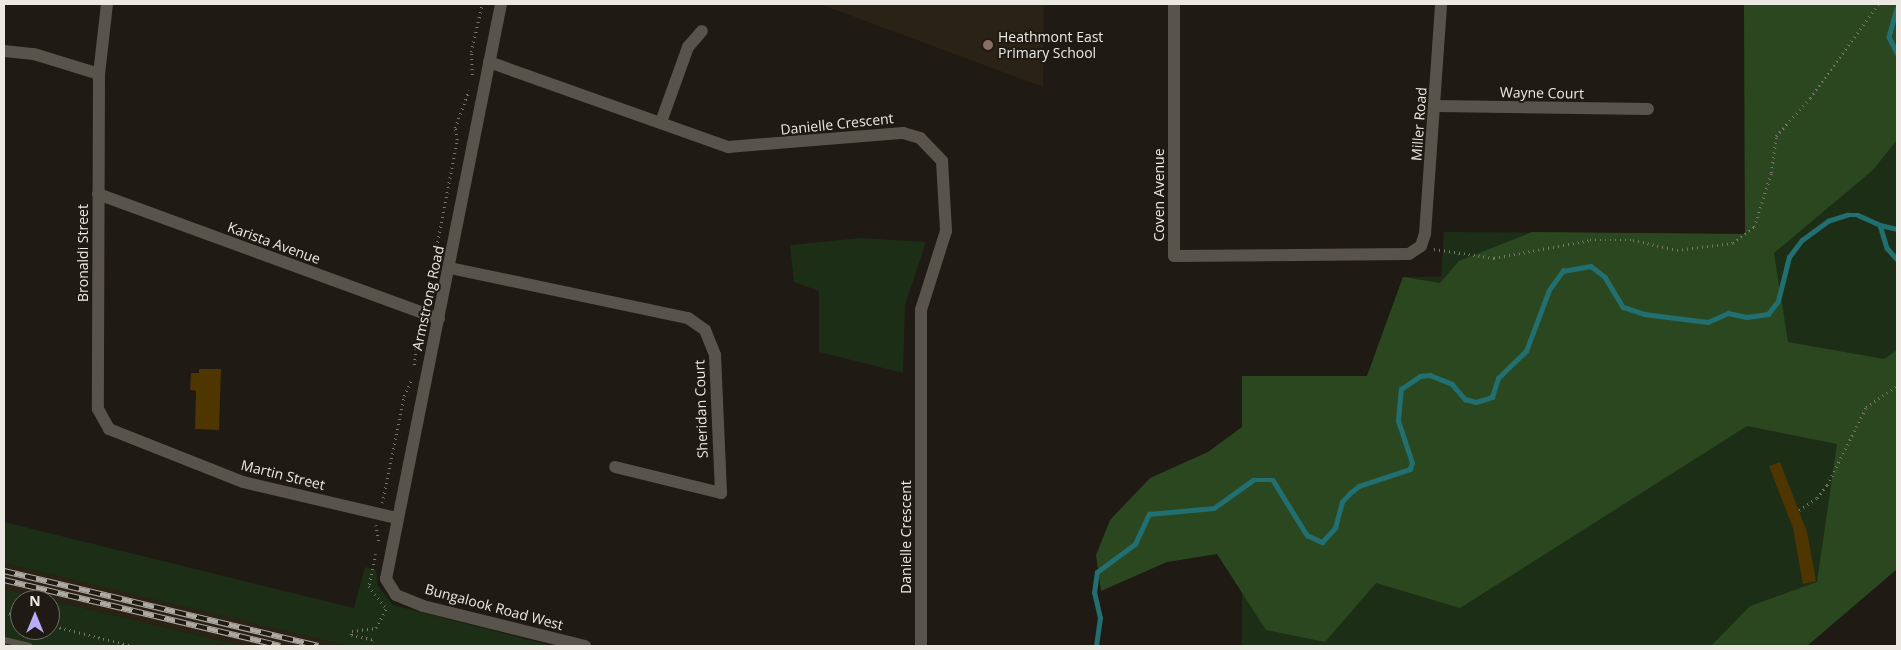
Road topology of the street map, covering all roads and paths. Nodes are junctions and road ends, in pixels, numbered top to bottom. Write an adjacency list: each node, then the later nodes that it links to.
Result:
1 (107, 4): 9 (street, Bronaldi Street)
2 (501, 4): 8 (street, Armstrong Road)
3 (1174, 4): 14 (street, Coven Avenue)
4 (1442, 4): 10 (street, Miller Road)
5 (1878, 4): 14 (path)
6 (702, 30): 12 (street)
7 (4, 51): 9 (street)
8 (489, 62): 12 (street, Danielle Crescent); 15 (street, Armstrong Road)
9 (99, 74): 13 (street, Bronaldi Street)
10 (1436, 106): 11 (street, Wayne Court); 14 (street, Miller Road)
11 (1648, 109)
12 (661, 122): 29 (street, Danielle Crescent)
13 (98, 194): 16 (street, Karista Avenue); 18 (street, Bronaldi Street)
14 (1421, 246)
15 (450, 268): 16 (street, Armstrong Road); 19 (street, Sheridan Court)
16 (439, 319): 21 (street, Armstrong Road)
17 (1897, 386): 20 (path)
18 (110, 429): 21 (street, Martin Street)
19 (615, 467)
20 (1798, 510)
21 (397, 518): 22 (street, Armstrong Road)
22 (396, 595): 27 (path); 28 (street, Bungalook Road West)
23 (60, 628): 26 (path)
24 (4, 640): 25 (lane)
25 (29, 646)
26 (134, 646)
27 (371, 646)
28 (585, 646)
29 (921, 646)

